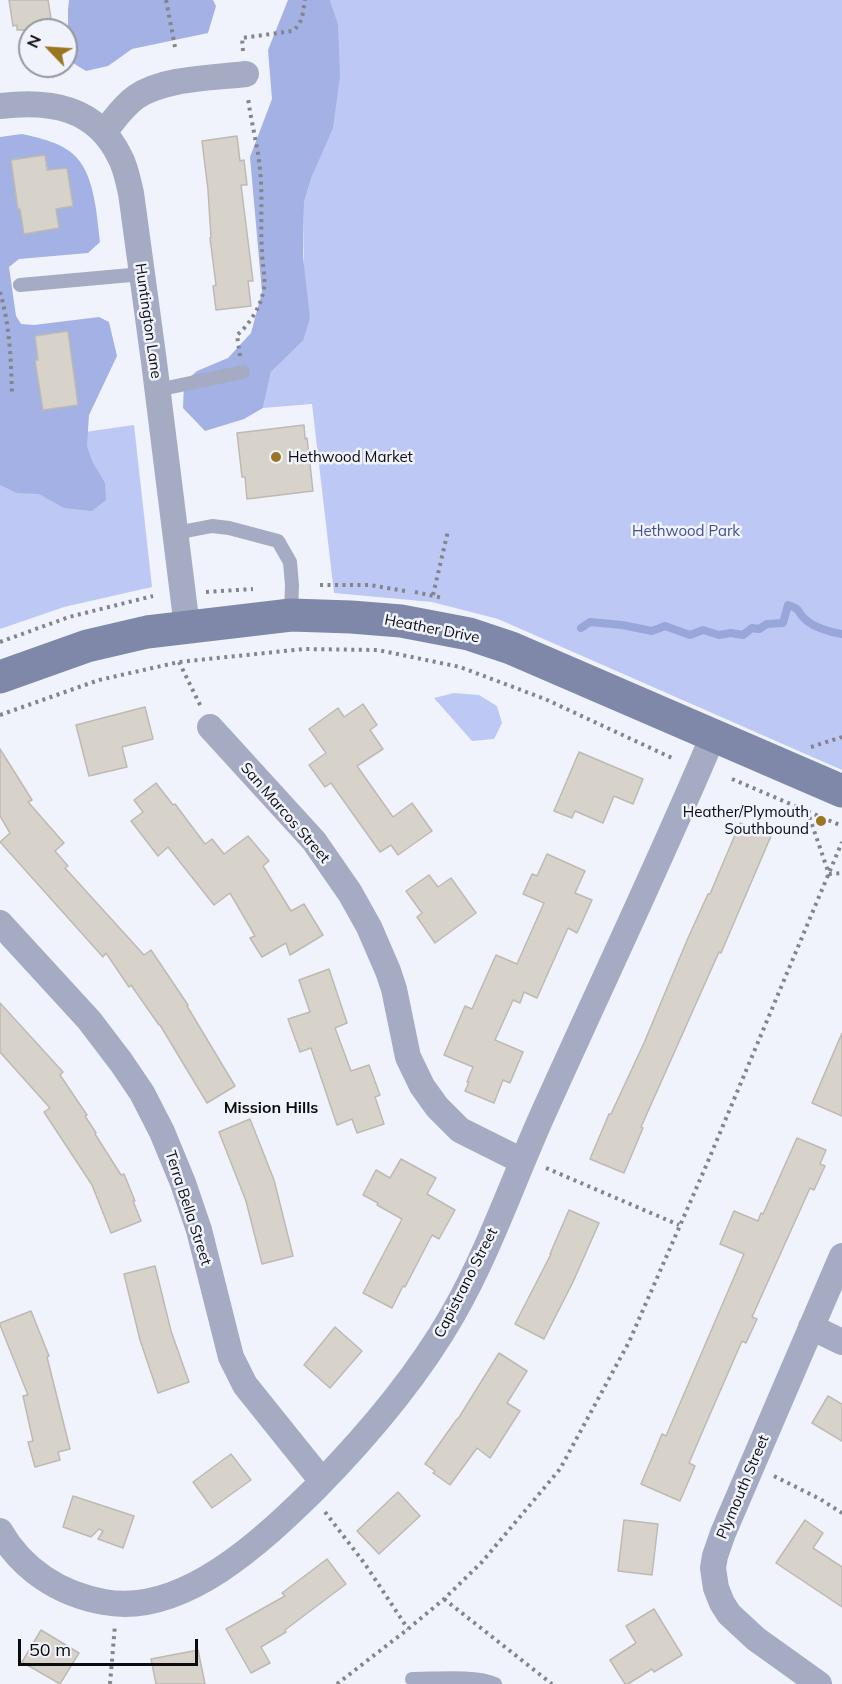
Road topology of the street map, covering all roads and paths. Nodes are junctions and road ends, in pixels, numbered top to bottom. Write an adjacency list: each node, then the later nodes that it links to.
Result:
1 (166, 0): 4 (path)
2 (305, 0): 3 (path)
3 (242, 38)
4 (175, 46)
5 (246, 74): 8 (street)
6 (0, 106): 8 (street, Huntington Lane)
7 (250, 111): 12 (path)
8 (104, 132): 9 (street, Huntington Lane)
9 (142, 274): 10 (lane); 14 (street, Huntington Lane)
10 (20, 285)
11 (0, 292): 15 (path)
12 (237, 335)
13 (243, 372): 14 (lane)
14 (157, 390): 17 (street, Huntington Lane)
15 (12, 395)
16 (448, 531): 20 (path)
17 (176, 533): 22 (lane); 23 (street, Huntington Lane)
18 (257, 588): 19 (path)
19 (212, 592)
20 (434, 595)
21 (153, 596): 24 (path)
22 (291, 615): 23 (street, Heather Drive); 30 (street, Heather Drive)
23 (187, 627): 26 (street, Heather Drive)
24 (0, 642)
25 (179, 662): 27 (path); 28 (path); 33 (path)
26 (0, 677)
27 (196, 695)
28 (0, 716)
29 (210, 727): 42 (street, San Marcos Street)
30 (713, 736): 35 (street, Heather Drive); 42 (street, Capistrano Street)
31 (842, 737): 32 (path)
32 (807, 748)
33 (672, 758)
34 (732, 779): 36 (path)
35 (842, 791)
36 (807, 809): 37 (path); 40 (path)
37 (842, 826)
38 (842, 842): 40 (path)
39 (842, 873): 40 (path)
40 (829, 874): 43 (path)
41 (0, 923): 48 (street, Terra Bella Street)
42 (522, 1161): 43 (path); 48 (street, Capistrano Street)
43 (679, 1226): 52 (path)
44 (842, 1256): 45 (street, Plymouth Street)
45 (811, 1327): 46 (street); 60 (street, Plymouth Street)
46 (842, 1342)
47 (765, 1471): 50 (path)
48 (322, 1481): 53 (street, Capistrano Street)
49 (324, 1511): 54 (path)
50 (842, 1513)
51 (0, 1530): 53 (street, Capistrano Street)
52 (444, 1599): 54 (path); 59 (path)
53 (118, 1604): 56 (path)
54 (408, 1629): 57 (path)
55 (412, 1679): 58 (lane)
56 (110, 1684)
57 (337, 1684)
58 (495, 1684)
59 (552, 1684)
60 (819, 1684)

